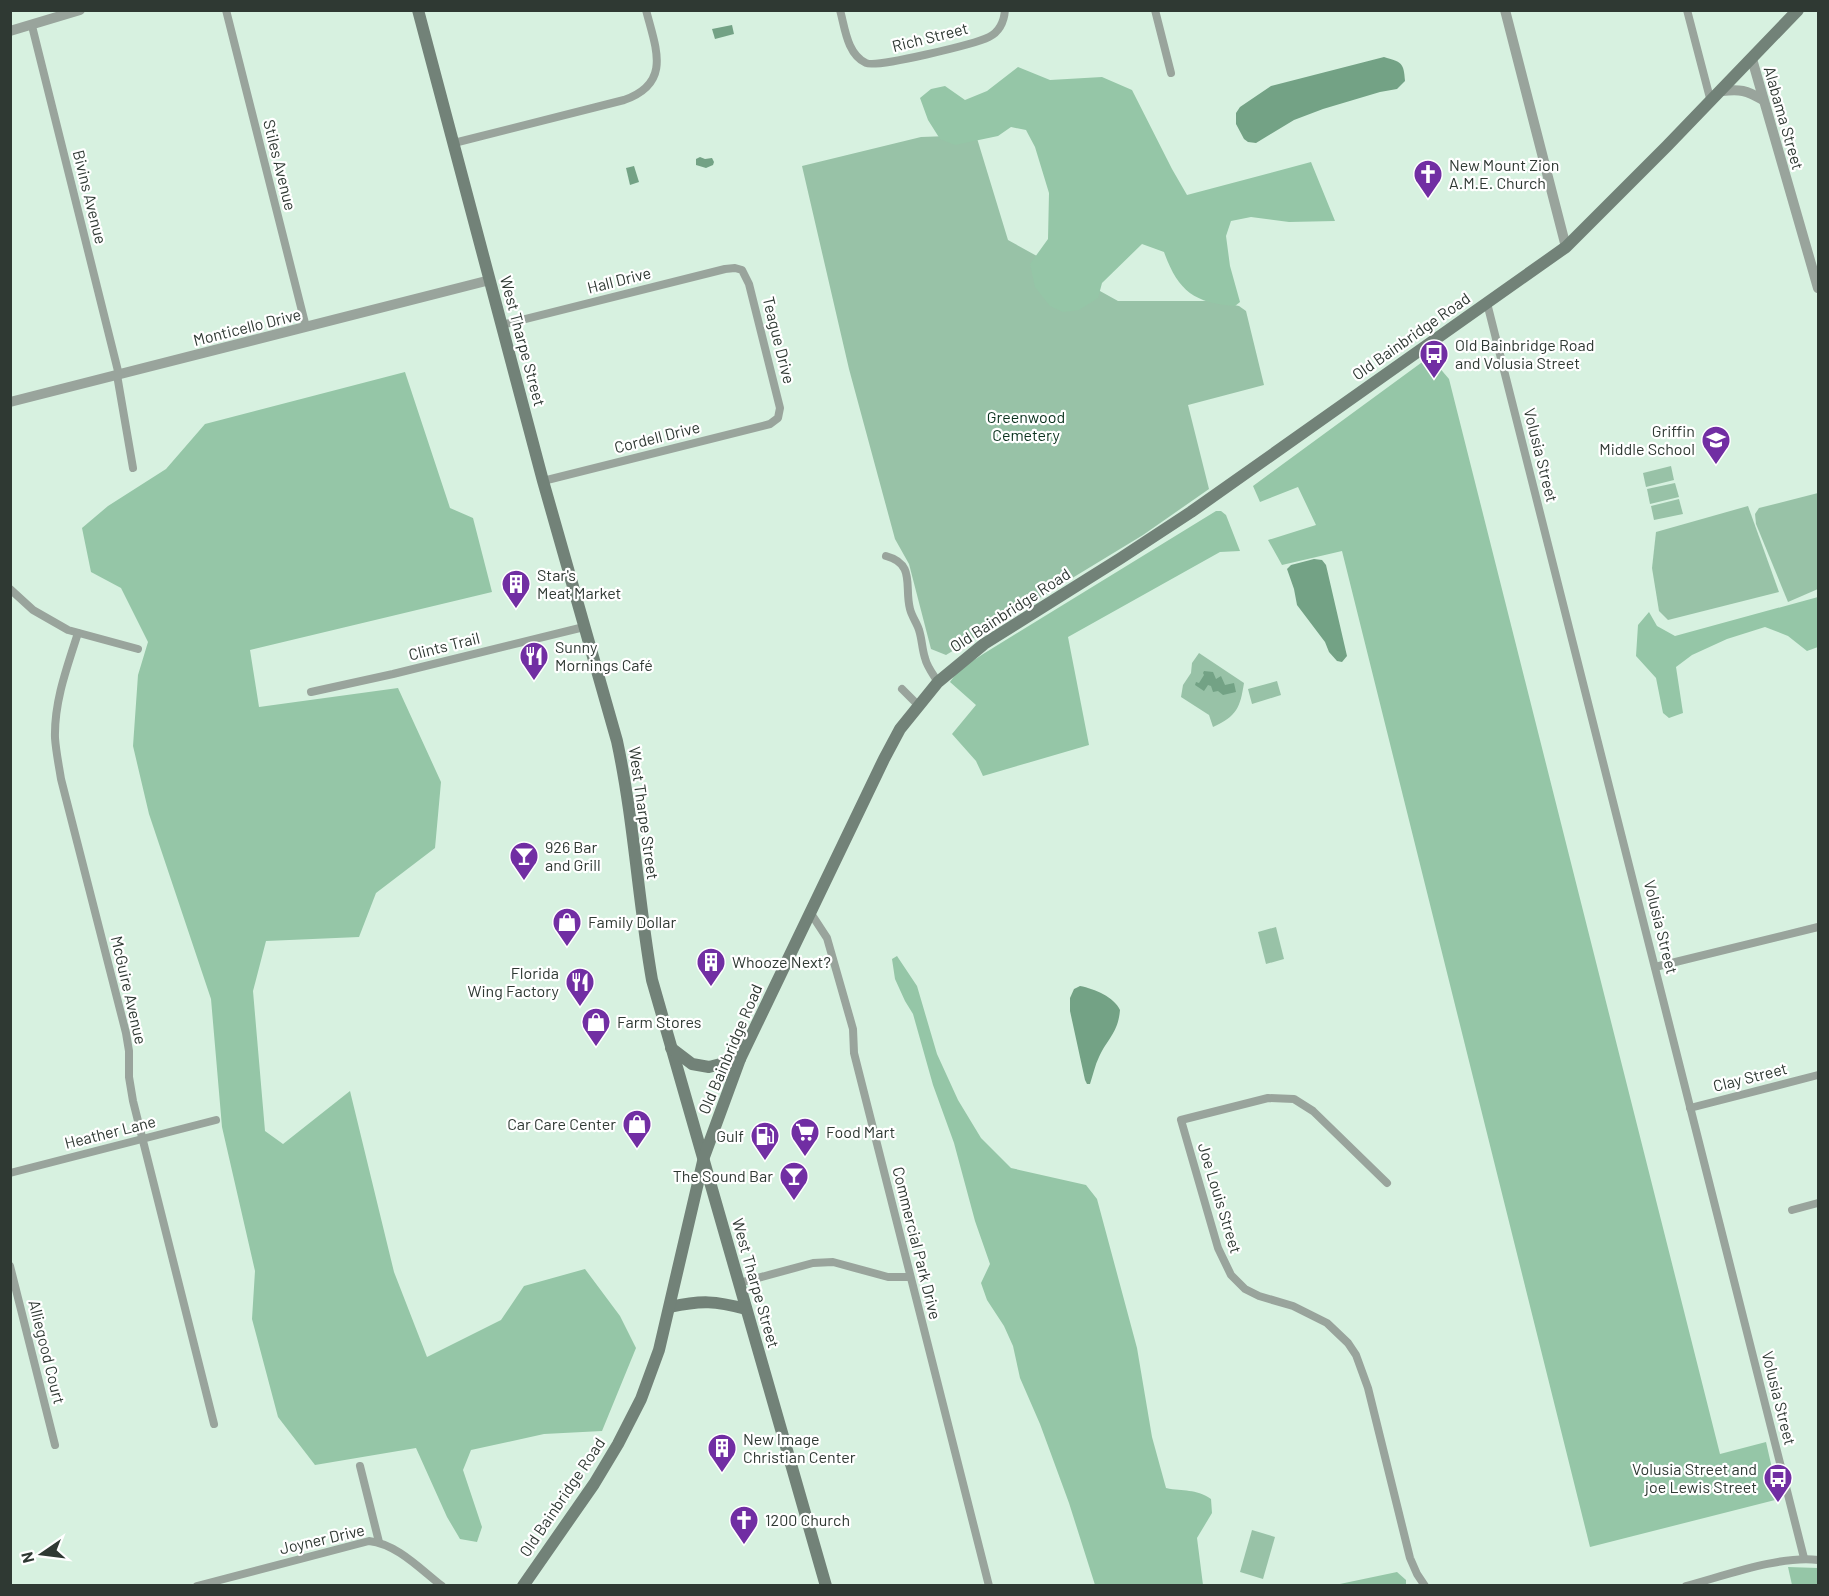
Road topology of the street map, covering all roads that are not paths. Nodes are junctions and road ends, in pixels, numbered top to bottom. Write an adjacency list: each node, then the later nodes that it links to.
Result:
1 (80, 10): 11 (street)
2 (226, 10): 25 (street, Stiles Avenue)
3 (418, 10): 18 (main road, West Tharpe Street)
4 (646, 10): 18 (street)
5 (840, 10): 6 (street, Rich Street)
6 (1005, 10)
7 (1155, 10): 14 (street)
8 (1505, 10): 19 (street)
9 (1687, 10): 17 (street)
10 (1797, 10): 13 (main road, Old Bainbridge Road)
11 (32, 26): 12 (street); 26 (street, Bivins Avenue)
12 (10, 31)
13 (1752, 59): 15 (main road, Old Bainbridge Road); 16 (street, Alabama Street)
14 (1171, 73)
15 (1722, 91): 16 (street); 17 (main road, Old Bainbridge Road)
16 (1762, 100): 22 (street, Alabama Street)
17 (1711, 102): 19 (main road, Old Bainbridge Road)
18 (454, 143): 21 (main road, West Tharpe Street)
19 (1566, 247): 23 (main road, Old Bainbridge Road)
20 (742, 270): 24 (street, Hall Drive); 28 (street, Teague Drive)
21 (490, 280): 24 (main road, West Tharpe Street); 25 (street, Monticello Drive)
22 (1818, 288)
23 (1487, 303): 36 (main road, Old Bainbridge Road); 42 (street, Volusia Street)
24 (502, 325): 30 (main road, West Tharpe Street)
25 (306, 327): 26 (street, Monticello Drive)
26 (118, 375): 27 (street, Monticello Drive); 29 (street, Bivins Avenue)
27 (10, 402)
28 (778, 418): 30 (street, Cordell Drive)
29 (133, 468)
30 (543, 482): 33 (main road, West Tharpe Street)
31 (886, 556): 36 (street)
32 (10, 589): 34 (street)
33 (585, 627): 38 (street, Clints Trail); 43 (main road, West Tharpe Street)
34 (78, 633): 35 (street); 48 (street, McGuire Avenue)
35 (138, 649)
36 (938, 681): 39 (main road, Old Bainbridge Road)
37 (902, 689): 39 (street)
38 (311, 692)
39 (918, 705): 40 (main road, Old Bainbridge Road)
40 (810, 912): 44 (main road, Old Bainbridge Road); 55 (street, Commercial Park Drive)
41 (1818, 927): 42 (street)
42 (1655, 967): 46 (street, Volusia Street)
43 (671, 1048): 44 (main road); 49 (main road, West Tharpe Street)
44 (740, 1059): 49 (main road, Old Bainbridge Road)
45 (1818, 1075): 46 (street, Clay Street)
46 (1690, 1108): 63 (street, Volusia Street)
47 (216, 1120): 48 (street, Heather Lane)
48 (143, 1139): 50 (street, Heather Lane); 59 (street, McGuire Avenue)
49 (704, 1157): 56 (main road, West Tharpe Street); 57 (main road, Old Bainbridge Road)
50 (10, 1173)
51 (1387, 1183): 70 (street, Joe Louis Street)
52 (1818, 1203): 53 (street)
53 (1792, 1210)
54 (10, 1266): 60 (street, Alliegood Court)
55 (910, 1277): 56 (street); 69 (street, Commercial Park Drive)
56 (739, 1283): 58 (main road, West Tharpe Street)
57 (670, 1307): 58 (main road); 67 (main road, Old Bainbridge Road)
58 (746, 1309): 68 (main road, West Tharpe Street)
59 (214, 1424)
60 (55, 1444)
61 (360, 1466): 62 (street)
62 (379, 1542): 65 (street, Joyner Drive); 66 (street, Joyner Drive)
63 (1804, 1558): 64 (street); 71 (street)
64 (1818, 1560)
65 (196, 1586)
66 (442, 1586)
67 (523, 1586)
68 (826, 1586)
69 (989, 1586)
70 (1425, 1586)
71 (1686, 1586)

